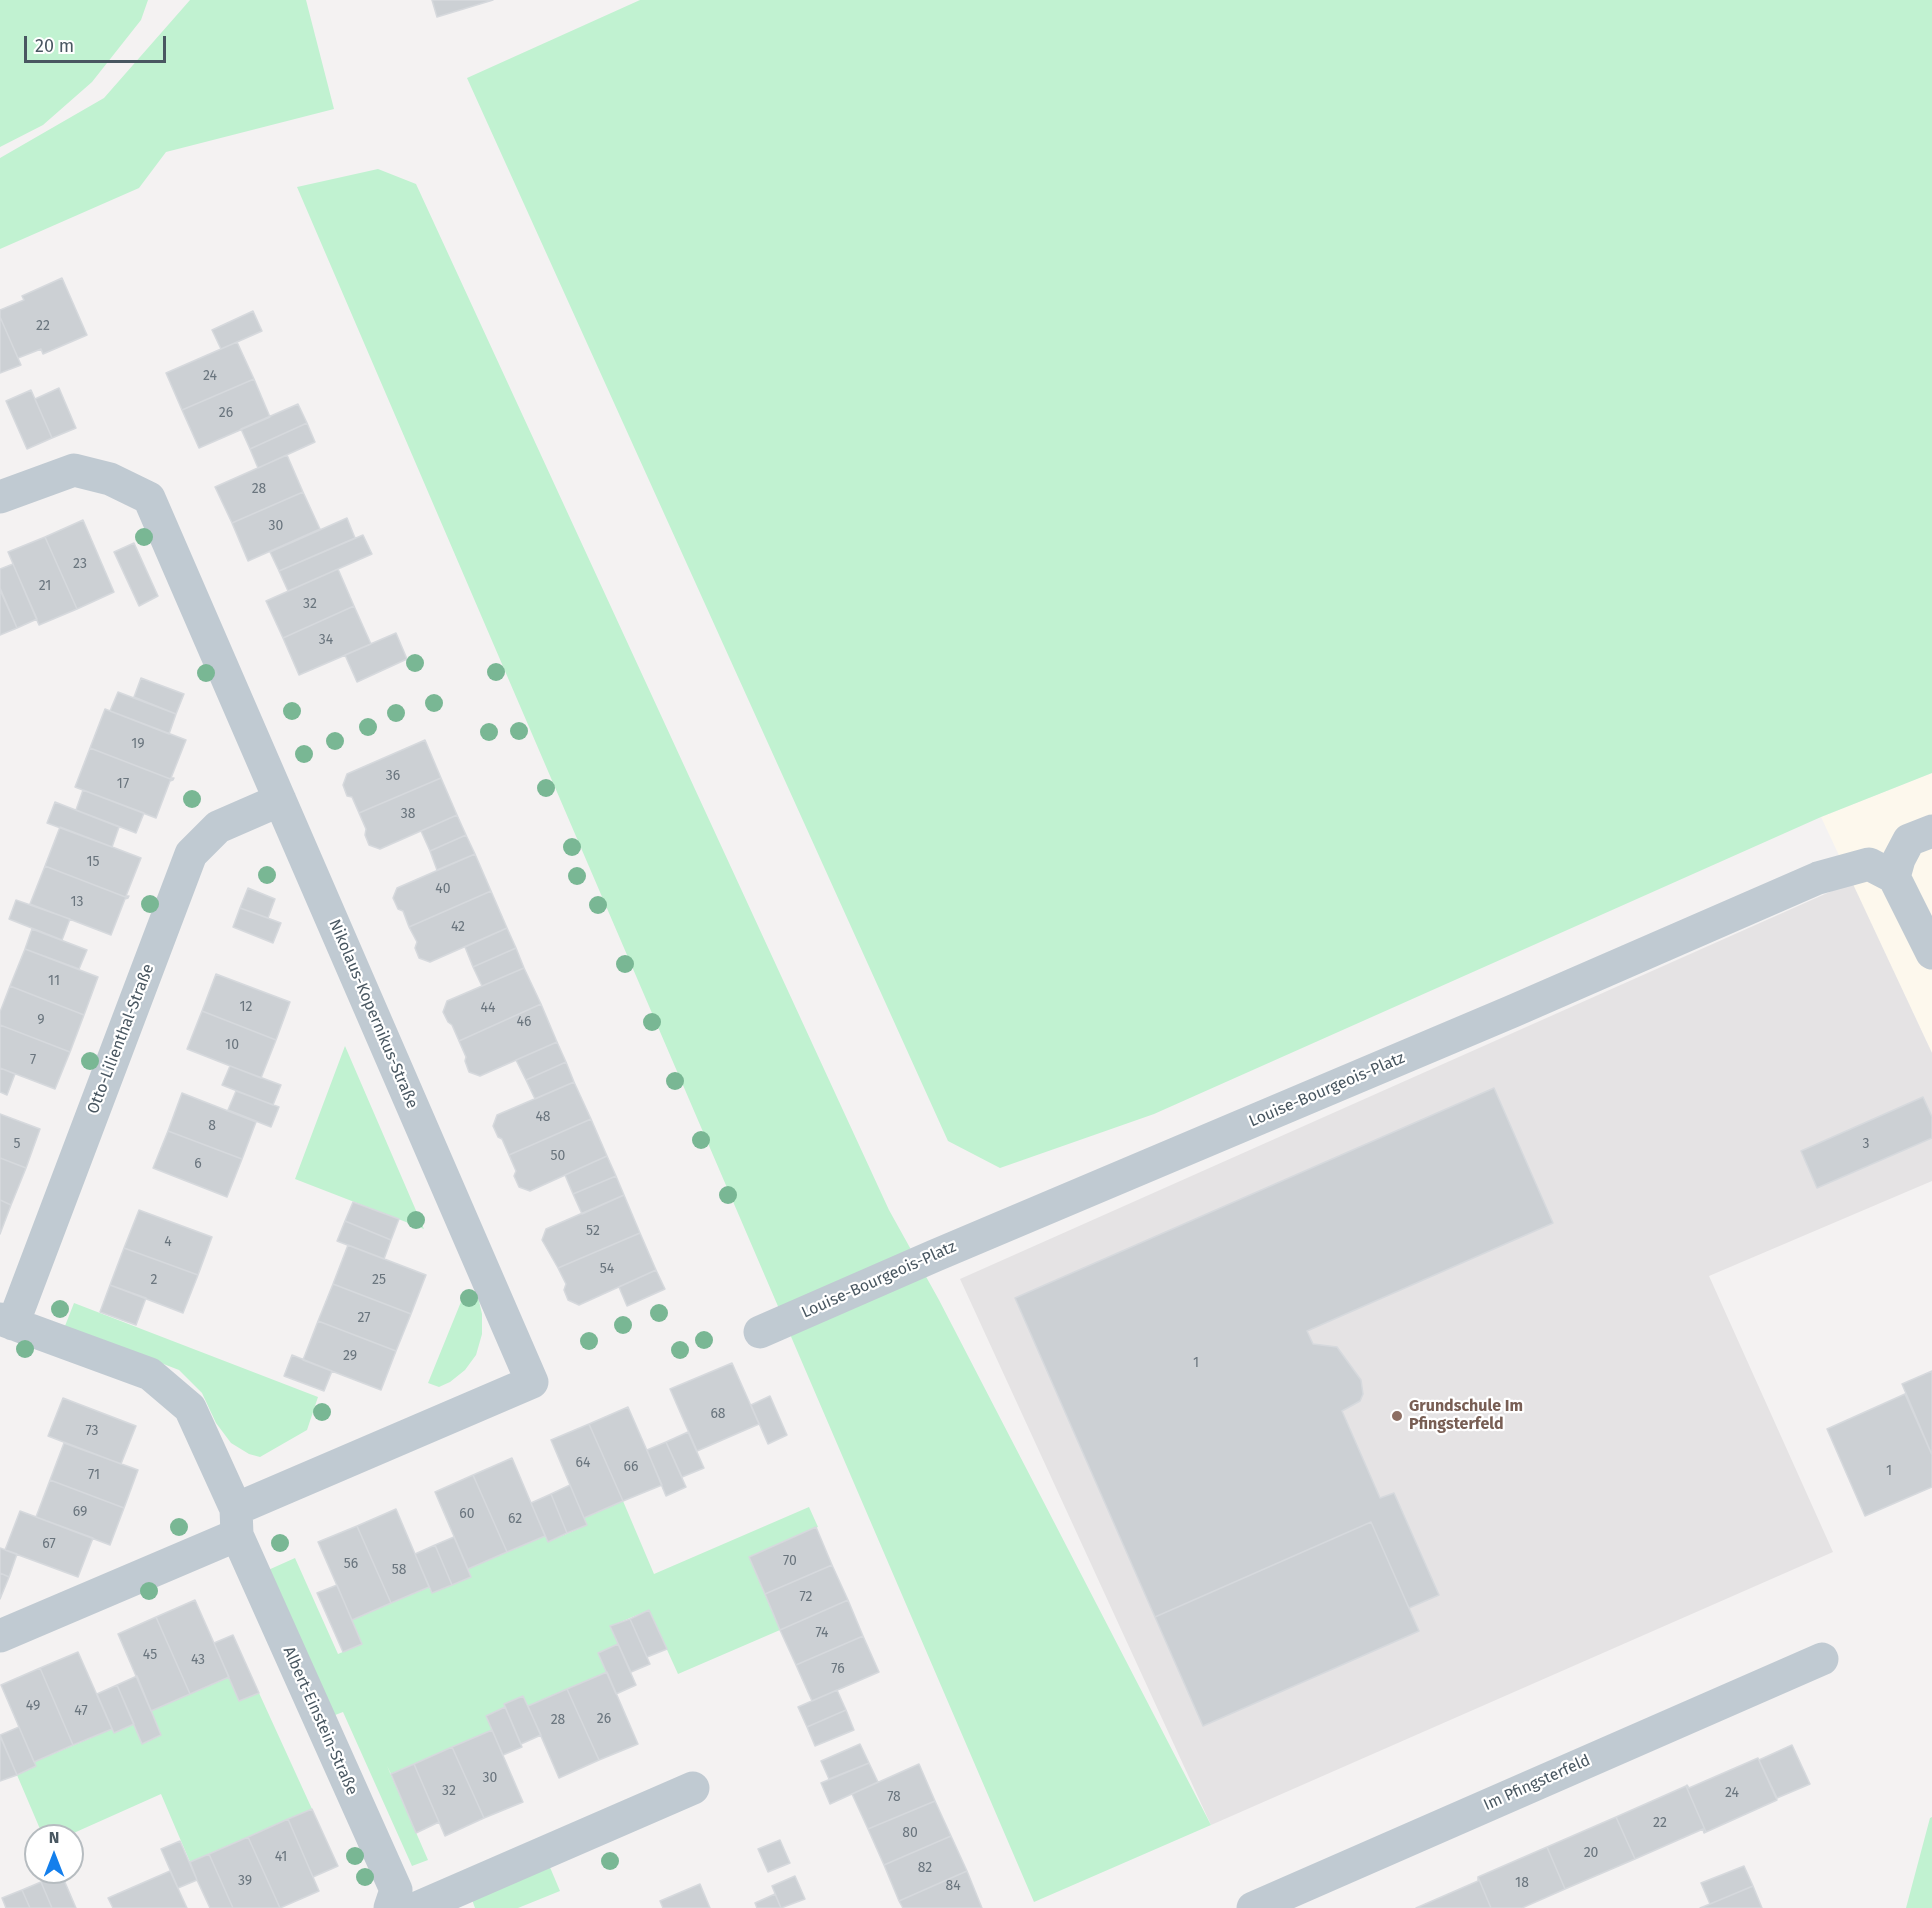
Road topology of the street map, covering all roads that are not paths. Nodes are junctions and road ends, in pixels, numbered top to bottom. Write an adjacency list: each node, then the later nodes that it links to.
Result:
1 (0, 497): 2 (street, Nikolaus-Kopernikus-Straße)
2 (280, 800): 6 (street, Otto-Lilienthal-Straße); 8 (street, Nikolaus-Kopernikus-Straße)
3 (1932, 831): 4 (street)
4 (1894, 877): 5 (street); 7 (street, Louise-Bourgeois-Platz)
5 (1932, 953)
6 (6, 1321): 8 (street, Albert-Einstein-Straße)
7 (760, 1332)
8 (237, 1522): 9 (street); 12 (street, Albert-Einstein-Straße)
9 (0, 1636)
10 (1822, 1659): 14 (street, Im Pfingsterfeld)
11 (693, 1788): 13 (street)
12 (390, 1908)
13 (417, 1908)
14 (1253, 1908)

